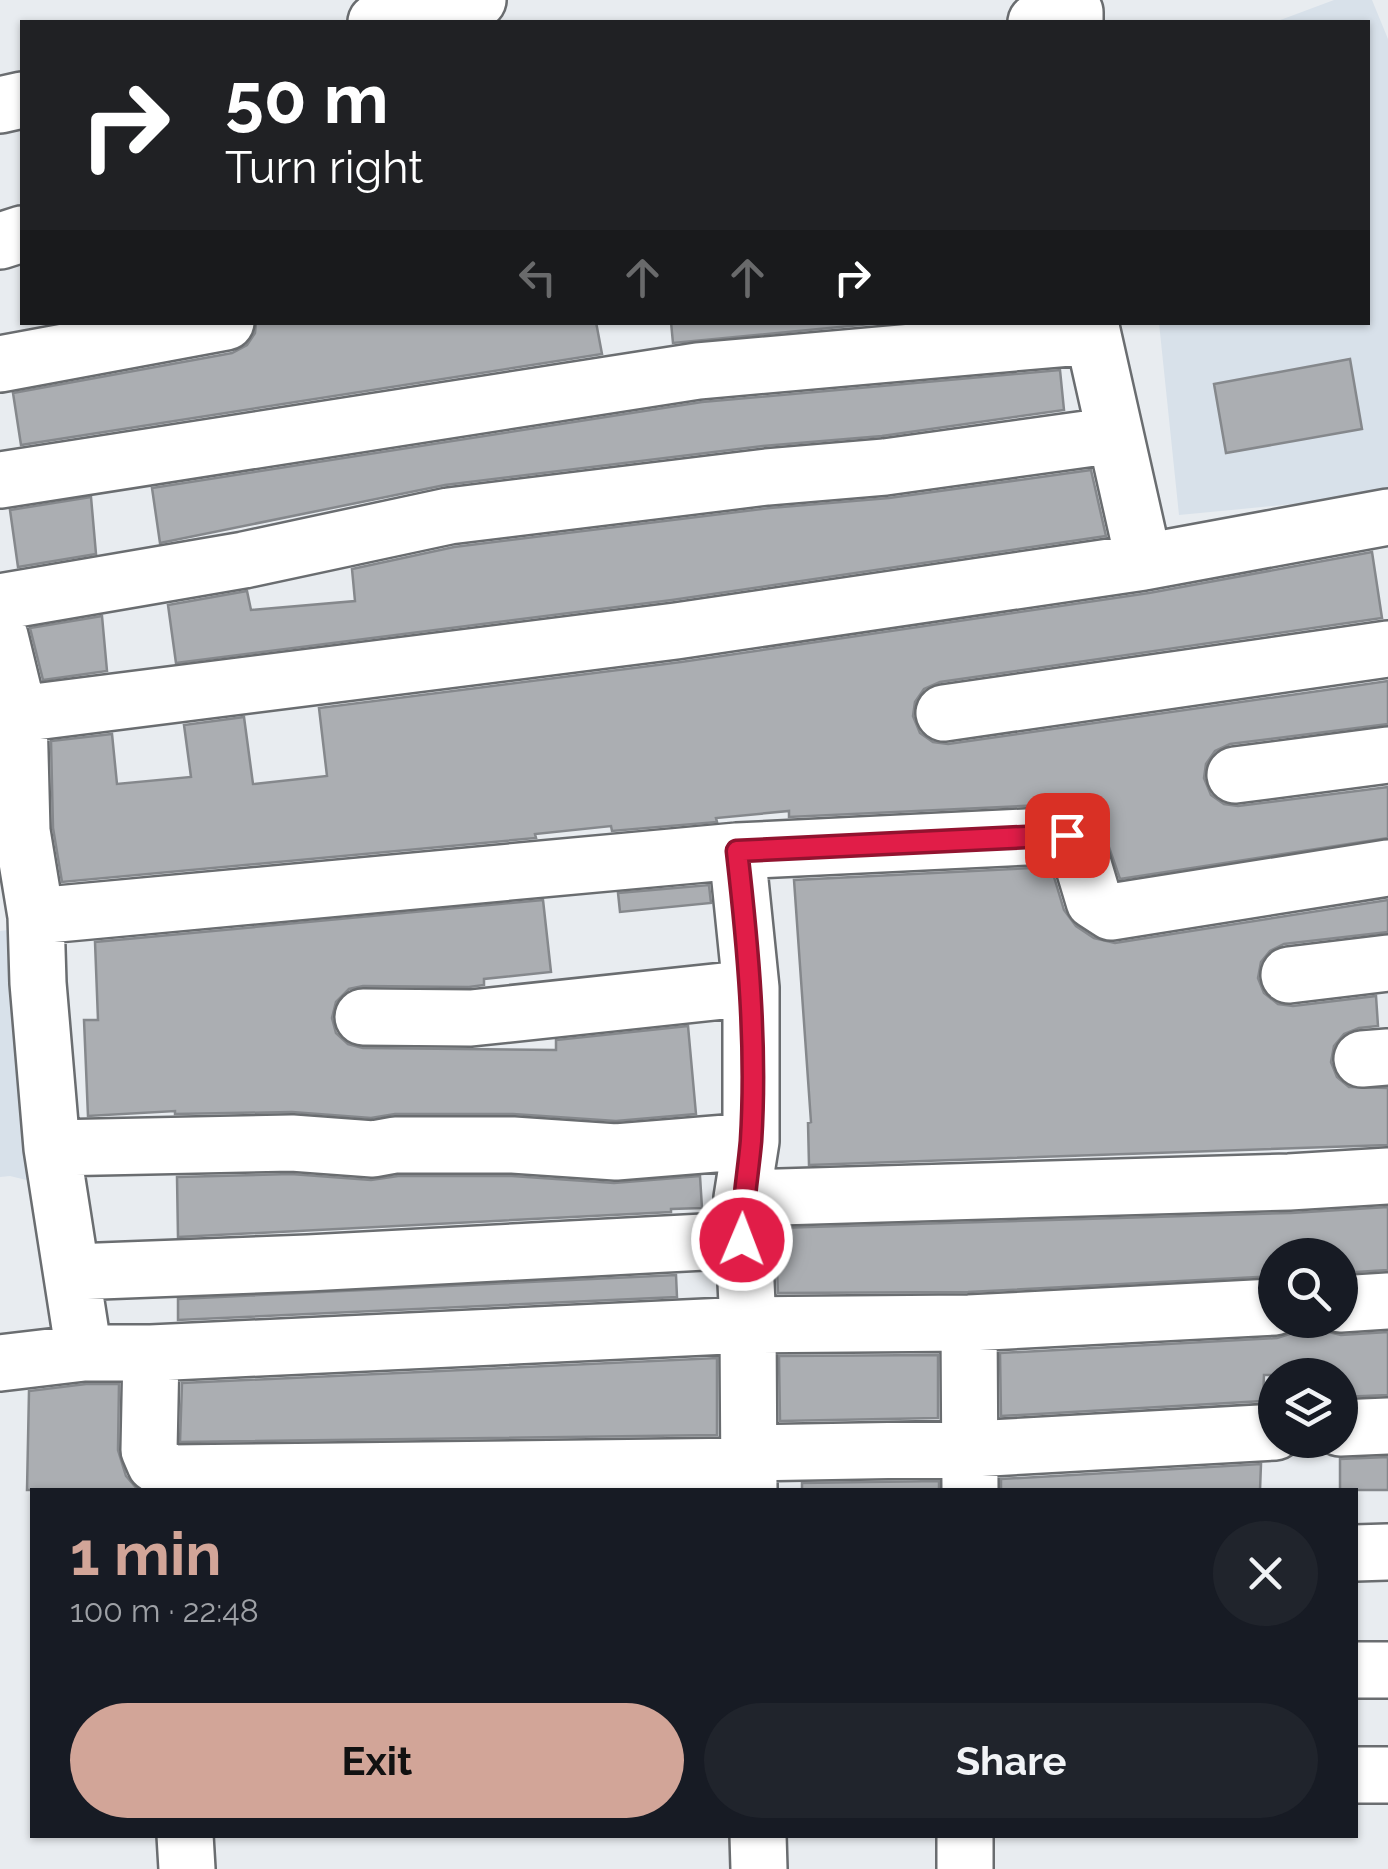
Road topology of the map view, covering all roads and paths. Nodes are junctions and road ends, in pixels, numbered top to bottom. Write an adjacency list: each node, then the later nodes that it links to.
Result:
1 (478, 0): 2 (street)
2 (385, 20)
3 (210, 325): 5 (street)
4 (1091, 330): 6 (street); 7 (street)
5 (0, 364)
6 (1114, 436): 9 (street); 10 (street)
7 (0, 480)
8 (1388, 517): 9 (street)
9 (1144, 562): 14 (street)
10 (0, 602)
11 (0, 636): 14 (street)
12 (1388, 649): 13 (street)
13 (944, 713)
14 (9, 715): 17 (street)
15 (1388, 754): 16 (street)
16 (1236, 776)
17 (11, 832): 20 (street)
18 (737, 851): 19 (street); 20 (street); 23 (street)
19 (1388, 868)
20 (24, 934): 26 (street)
21 (1388, 963): 22 (street)
22 (1288, 975)
23 (751, 988): 24 (street); 25 (street)
24 (364, 1017)
25 (750, 1141): 26 (street); 28 (street)
26 (52, 1148): 29 (street)
27 (1388, 1176): 28 (street)
28 (742, 1219): 29 (street); 34 (street)
29 (74, 1272): 35 (street)
30 (1388, 1301): 31 (street)
31 (1358, 1303)
32 (1258, 1308): 33 (street)
33 (969, 1323): 34 (street); 42 (street)
34 (748, 1325): 36 (street); 41 (street)
35 (84, 1353): 36 (street); 37 (street)
36 (151, 1353): 43 (street)
37 (0, 1362)
38 (1388, 1426): 39 (street)
39 (1358, 1427)
40 (1258, 1434): 42 (street)
41 (749, 1470): 42 (street); 43 (street)
42 (972, 1470)
43 (171, 1481)
44 (1388, 1552): 45 (street)
45 (1358, 1553)
46 (1358, 1670): 47 (street)
47 (1388, 1670)
48 (1358, 1775): 49 (street)
49 (1388, 1775)
50 (185, 1838): 53 (street)
51 (758, 1838): 54 (street)
52 (964, 1838): 55 (street)
53 (187, 1869)
54 (759, 1869)
55 (965, 1869)

